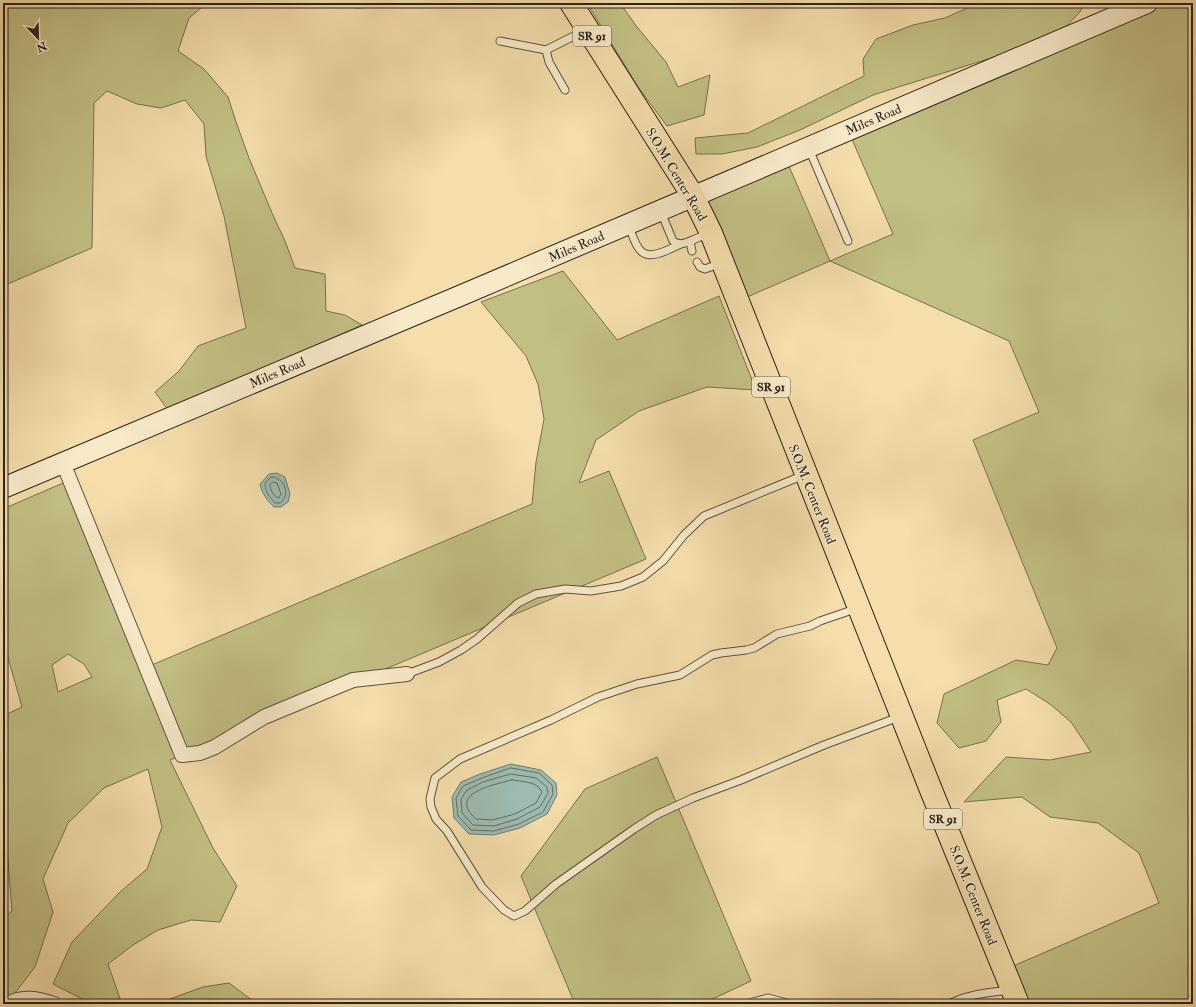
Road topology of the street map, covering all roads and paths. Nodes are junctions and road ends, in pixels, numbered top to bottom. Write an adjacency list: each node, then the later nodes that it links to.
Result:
1 (571, 3): 3 (main road, S.O.M. Center Road / SR 91)
2 (1140, 4): 7 (main road, Miles Road)
3 (588, 29): 5 (lane); 8 (main road, S.O.M. Center Road / SR 91)
4 (500, 41): 5 (lane)
5 (546, 50): 6 (lane)
6 (565, 90)
7 (808, 147): 8 (main road, Miles Road); 12 (lane)
8 (693, 196): 9 (main road, Miles Road); 11 (main road, S.O.M. Center Road / SR 91)
9 (660, 210): 10 (main road, Miles Road); 13 (lane)
10 (628, 224): 13 (lane); 17 (main road, Miles Road)
11 (702, 236): 13 (lane); 14 (lane); 16 (main road, S.O.M. Center Road / SR 91)
12 (848, 241)
13 (681, 244)
14 (692, 251)
15 (697, 262): 16 (lane)
16 (723, 262): 18 (main road, S.O.M. Center Road / SR 91)
17 (63, 463): 19 (main road, Miles Road); 21 (street)
18 (806, 475): 20 (main road, S.O.M. Center Road / SR 91); 21 (lane)
19 (3, 488)
20 (858, 608): 22 (main road, S.O.M. Center Road / SR 91); 22 (lane)
21 (407, 674)
22 (901, 716): 23 (main road, S.O.M. Center Road / SR 91)
23 (1015, 997): 28 (lane)
24 (8, 1004): 25 (street)
25 (54, 1004)
26 (745, 1004): 27 (lane)
27 (791, 1004)
28 (949, 1004)

